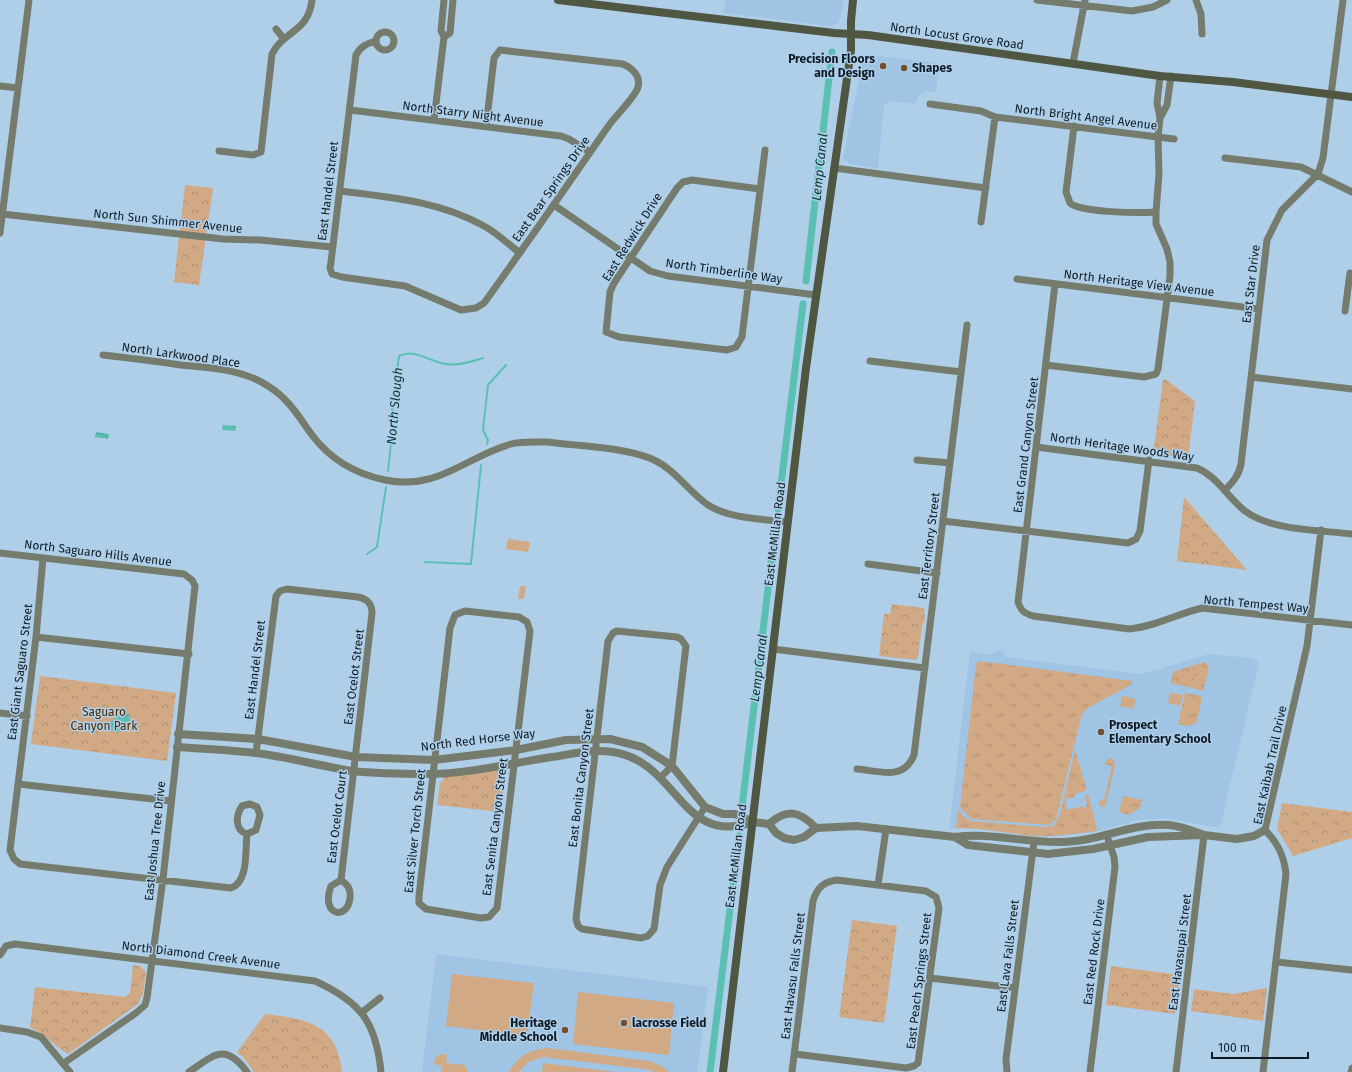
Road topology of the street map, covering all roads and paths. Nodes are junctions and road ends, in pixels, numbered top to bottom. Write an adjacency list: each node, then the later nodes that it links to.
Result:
1 (29, 0): 22 (street)
2 (312, 0): 16 (street)
3 (444, 0): 15 (street)
4 (453, 0): 15 (street)
5 (558, 0): 13 (main road, North Locust Grove Road)
6 (853, 0): 13 (main road, East McMillan Road)
7 (1036, 0): 11 (street)
8 (1167, 0): 11 (street)
9 (1196, 0): 14 (street)
10 (1342, 0): 23 (street, East Star Drive)
11 (1084, 3): 18 (street)
12 (276, 29): 16 (street)
13 (851, 34): 18 (main road, North Locust Grove Road); 38 (main road, East McMillan Road)
14 (1202, 34)
15 (444, 37): 29 (street)
16 (284, 39): 35 (street)
17 (376, 41): 26 (street, East Handel Street)
18 (1073, 64): 19 (main road, North Locust Grove Road)
19 (1160, 76): 20 (main road, North Locust Grove Road); 28 (street)
20 (1171, 76): 23 (main road, North Locust Grove Road); 28 (street)
21 (0, 86): 22 (street)
22 (18, 88): 46 (street)
23 (1331, 95): 24 (main road, North Locust Grove Road); 39 (street, East Star Drive)
24 (1352, 97)
25 (930, 104): 27 (street, North Bright Angel Avenue)
26 (350, 110): 29 (street, North Starry Night Avenue); 42 (street, East Handel Street)
27 (995, 117): 30 (street, North Bright Angel Avenue); 41 (street)
28 (1160, 118): 32 (street)
29 (434, 120): 31 (street, North Starry Night Avenue)
30 (1074, 126): 32 (street, North Bright Angel Avenue); 45 (street)
31 (486, 127): 36 (street, North Starry Night Avenue); 36 (street, East Bear Springs Drive)
32 (1158, 137): 33 (street, North Bright Angel Avenue); 45 (street)
33 (1174, 139)
34 (765, 150): 40 (street)
35 (219, 151)
36 (590, 152): 44 (street, East Bear Springs Drive)
37 (1225, 158): 39 (street)
38 (834, 168): 41 (street); 57 (main road, East McMillan Road)
39 (1318, 174): 43 (street); 60 (street, East Star Drive)
40 (760, 188): 51 (street, East Redwick Drive); 55 (street)
41 (986, 188): 47 (street)
42 (340, 191): 49 (street, East Handel Street); 50 (street)
43 (1352, 192)
44 (554, 205): 50 (street, East Bear Springs Drive); 51 (street, North Timberline Way)
45 (1156, 212): 58 (street)
46 (2, 214): 48 (street); 49 (street, North Sun Shimmer Avenue)
47 (982, 222)
48 (0, 233)
49 (332, 247): 59 (street, East Handel Street)
50 (520, 254): 59 (street, East Bear Springs Drive)
51 (631, 257): 55 (street, North Timberline Way); 55 (street, East Redwick Drive)
52 (1350, 273): 56 (street)
53 (1017, 279): 54 (street, North Heritage View Avenue)
54 (1056, 284): 58 (street, North Heritage View Avenue); 65 (street, East Grand Canyon Street)
55 (749, 286): 57 (street, North Timberline Way)
56 (1350, 292): 61 (street)
57 (816, 295): 75 (main road, East McMillan Road)
58 (1168, 298): 60 (street, North Heritage View Avenue); 65 (street)
59 (471, 309)
60 (1258, 309): 67 (street, East Star Drive)
61 (1345, 311)
62 (967, 325): 66 (street, East Territory Street)
63 (103, 355): 75 (street, North Larkwood Place)
64 (870, 361): 66 (street)
65 (1046, 365): 69 (street, East Grand Canyon Street)
66 (961, 372): 72 (street, East Territory Street)
67 (1251, 377): 68 (street); 73 (street, East Star Drive)
68 (1352, 389)
69 (1036, 447): 71 (street, North Heritage Woods Way); 77 (street, East Grand Canyon Street)
70 (917, 460): 72 (street)
71 (1149, 460): 73 (street, North Heritage Woods Way); 77 (street)
72 (950, 464): 74 (street, East Territory Street)
73 (1225, 490): 76 (street, North Heritage Woods Way)
74 (943, 521): 77 (street); 82 (street, East Territory Street)
75 (788, 522): 90 (main road, East McMillan Road)
76 (1321, 530): 78 (street, North Heritage Woods Way); 87 (street, East Kaibab Trail Drive)
77 (1027, 532): 85 (street, East Grand Canyon Street)
78 (1352, 534)
79 (0, 553): 80 (street, North Saguaro Hills Avenue)
80 (43, 558): 83 (street, North Saguaro Hills Avenue); 89 (street, East Giant Saguaro Street)
81 (868, 564): 82 (street)
82 (937, 573): 92 (street, East Territory Street)
83 (192, 580): 91 (street, East Joshua Tree Drive)
84 (280, 591): 97 (street, East Handel Street); 102 (street, East Ocelot Street)
85 (1021, 609): 87 (street, North Tempest Way)
86 (455, 614): 99 (street, East Senita Canyon Street); 103 (street, East Silver Torch Street)
87 (1310, 620): 88 (street, North Tempest Way); 118 (street, East Kaibab Trail Drive)
88 (1352, 625)
89 (36, 637): 91 (street); 94 (street, East Giant Saguaro Street)
90 (773, 649): 92 (street); 114 (main road, East McMillan Road)
91 (189, 654): 95 (street, East Joshua Tree Drive)
92 (925, 668): 106 (street, East Territory Street)
93 (0, 713): 94 (street)
94 (27, 716): 110 (street, East Giant Saguaro Street)
95 (178, 734): 97 (street, North Red Horse Way); 98 (street, East Joshua Tree Drive)
96 (597, 738): 99 (street, North Red Horse Way); 100 (street, East Bonita Canyon Street); 105 (street, North Red Horse Way); 105 (street, East Bonita Canyon Street)
97 (258, 740): 101 (street, East Handel Street); 102 (street, North Red Horse Way)
98 (177, 747): 101 (street); 111 (street, East Joshua Tree Drive)
99 (516, 750): 103 (street, North Red Horse Way); 104 (street, East Senita Canyon Street)
100 (595, 751): 104 (street); 109 (street); 113 (street, East Bonita Canyon Street)
101 (256, 754): 107 (street)
102 (356, 757): 103 (street, North Red Horse Way); 107 (street, East Ocelot Court)
103 (434, 760): 108 (street, East Silver Torch Street)
104 (514, 763): 108 (street); 129 (street, East Senita Canyon Street)
105 (672, 766): 109 (street); 112 (street, North Red Horse Way)
106 (857, 769)
107 (354, 771): 108 (street); 127 (street, East Ocelot Court)
108 (433, 774): 129 (street, East Silver Torch Street)
109 (661, 777): 113 (street)
110 (18, 784): 111 (street); 126 (street, East Giant Saguaro Street)
111 (171, 801): 126 (street, East Joshua Tree Drive)
112 (705, 807): 113 (street); 114 (street)
113 (698, 817): 114 (street)
114 (753, 822): 115 (street); 146 (main road, East McMillan Road)
115 (769, 824): 116 (street); 116 (street)
116 (816, 828): 117 (street)
117 (886, 829): 122 (street); 128 (street)
118 (1265, 830): 120 (street); 132 (street, East Kaibab Trail Drive)
119 (247, 834): 126 (street)
120 (1204, 835): 121 (street); 124 (street); 150 (street, East Havasupai Street)
121 (1107, 836): 123 (street); 124 (street, East Red Rock Drive)
122 (955, 837): 123 (street); 125 (street)
123 (1034, 842): 125 (street, East Lava Falls Street)
124 (1110, 845): 125 (street); 149 (street, East Red Rock Drive)
125 (1032, 853): 135 (street, East Lava Falls Street)
126 (163, 879): 131 (street, East Joshua Tree Drive)
127 (341, 880)
128 (878, 885): 134 (street, East Peach Springs Street); 139 (street, East Havasu Falls Street)
129 (422, 906)
130 (0, 955): 131 (street, North Diamond Creek Avenue)
131 (153, 960): 137 (street, North Diamond Creek Avenue); 140 (street, East Joshua Tree Drive)
132 (1277, 962): 133 (street); 151 (street, East Kaibab Trail Drive)
133 (1352, 970)
134 (930, 978): 135 (street); 139 (street, East Peach Springs Street)
135 (1015, 988): 148 (street, East Lava Falls Street)
136 (380, 998): 137 (street)
137 (361, 1013): 145 (street, North Diamond Creek Avenue)
138 (0, 1028): 140 (street)
139 (795, 1054): 147 (street, East Havasu Falls Street)
140 (64, 1064): 142 (street)
141 (1352, 1068): 152 (street)
142 (70, 1072)
143 (189, 1072): 144 (street)
144 (246, 1072)
145 (382, 1072)
146 (723, 1072)
147 (792, 1072)
148 (1007, 1072)
149 (1090, 1072)
150 (1176, 1072)
151 (1263, 1072)
152 (1351, 1072)

